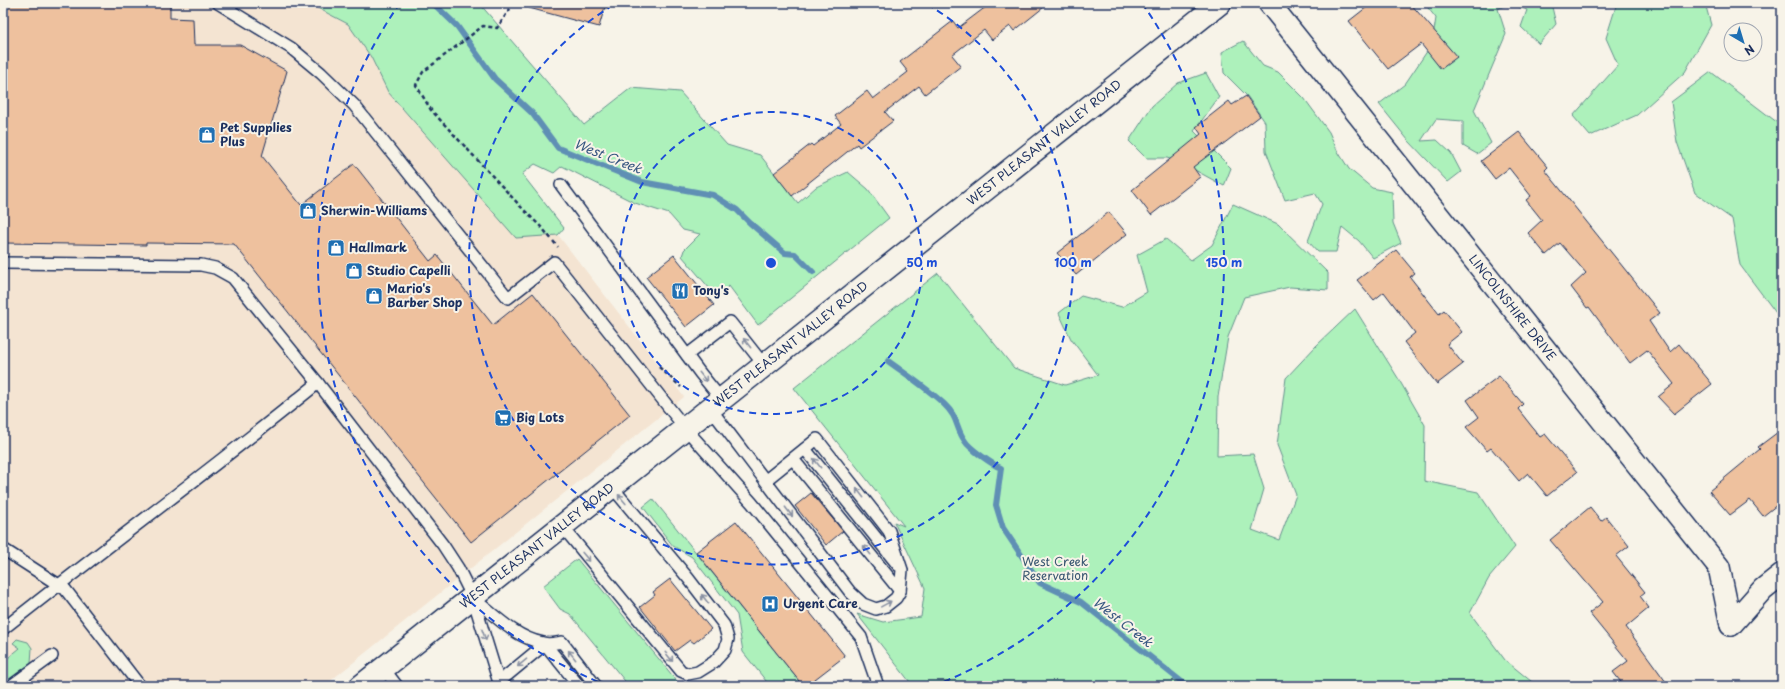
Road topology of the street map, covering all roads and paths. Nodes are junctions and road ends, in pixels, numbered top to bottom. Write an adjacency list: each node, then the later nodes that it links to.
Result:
1 (218, 3): 14 (lane)
2 (514, 3): 6 (path)
3 (1220, 3): 9 (main road, WEST PLEASANT VALLEY ROAD)
4 (1269, 3): 22 (street, LINCOLNSHIRE DRIVE)
5 (561, 185): 8 (lane)
6 (561, 251)
7 (3, 263): 11 (lane)
8 (687, 355): 9 (lane, one-way to 8); 13 (lane, one-way to 13)
9 (764, 364): 13 (main road, WEST PLEASANT VALLEY ROAD)
10 (656, 365): 12 (path)
11 (318, 383): 23 (lane); 25 (lane)
12 (681, 388)
13 (715, 403): 14 (main road, WEST PLEASANT VALLEY ROAD); 17 (lane)
14 (685, 428): 18 (main road, WEST PLEASANT VALLEY ROAD); 37 (lane)
15 (806, 449): 16 (lane); 21 (lane, one-way to 15); 21 (lane, one-way to 15)
16 (793, 459): 17 (lane); 24 (lane, one-way to 16)
17 (766, 480): 24 (lane, one-way to 24)
18 (612, 487): 19 (main road, WEST PLEASANT VALLEY ROAD); 19 (lane, one-way to 18)
19 (562, 526): 25 (main road, WEST PLEASANT VALLEY ROAD)
20 (3, 549): 23 (lane)
21 (902, 570): 24 (lane)
22 (1782, 574)
23 (58, 584): 26 (lane); 31 (lane)
24 (900, 592)
25 (473, 598): 27 (lane); 29 (main road, WEST PLEASANT VALLEY ROAD); 30 (lane, one-way to 30)
26 (3, 629)
27 (545, 644): 30 (lane, one-way to 30); 35 (lane); 36 (lane, one-way to 27)
28 (52, 656): 33 (lane)
29 (384, 668): 32 (main road, WEST PLEASANT VALLEY ROAD); 34 (lane)
30 (500, 684)
31 (138, 685)
32 (364, 685)
33 (11, 686)
34 (397, 686)
35 (578, 686)
36 (596, 686)
37 (878, 686)

